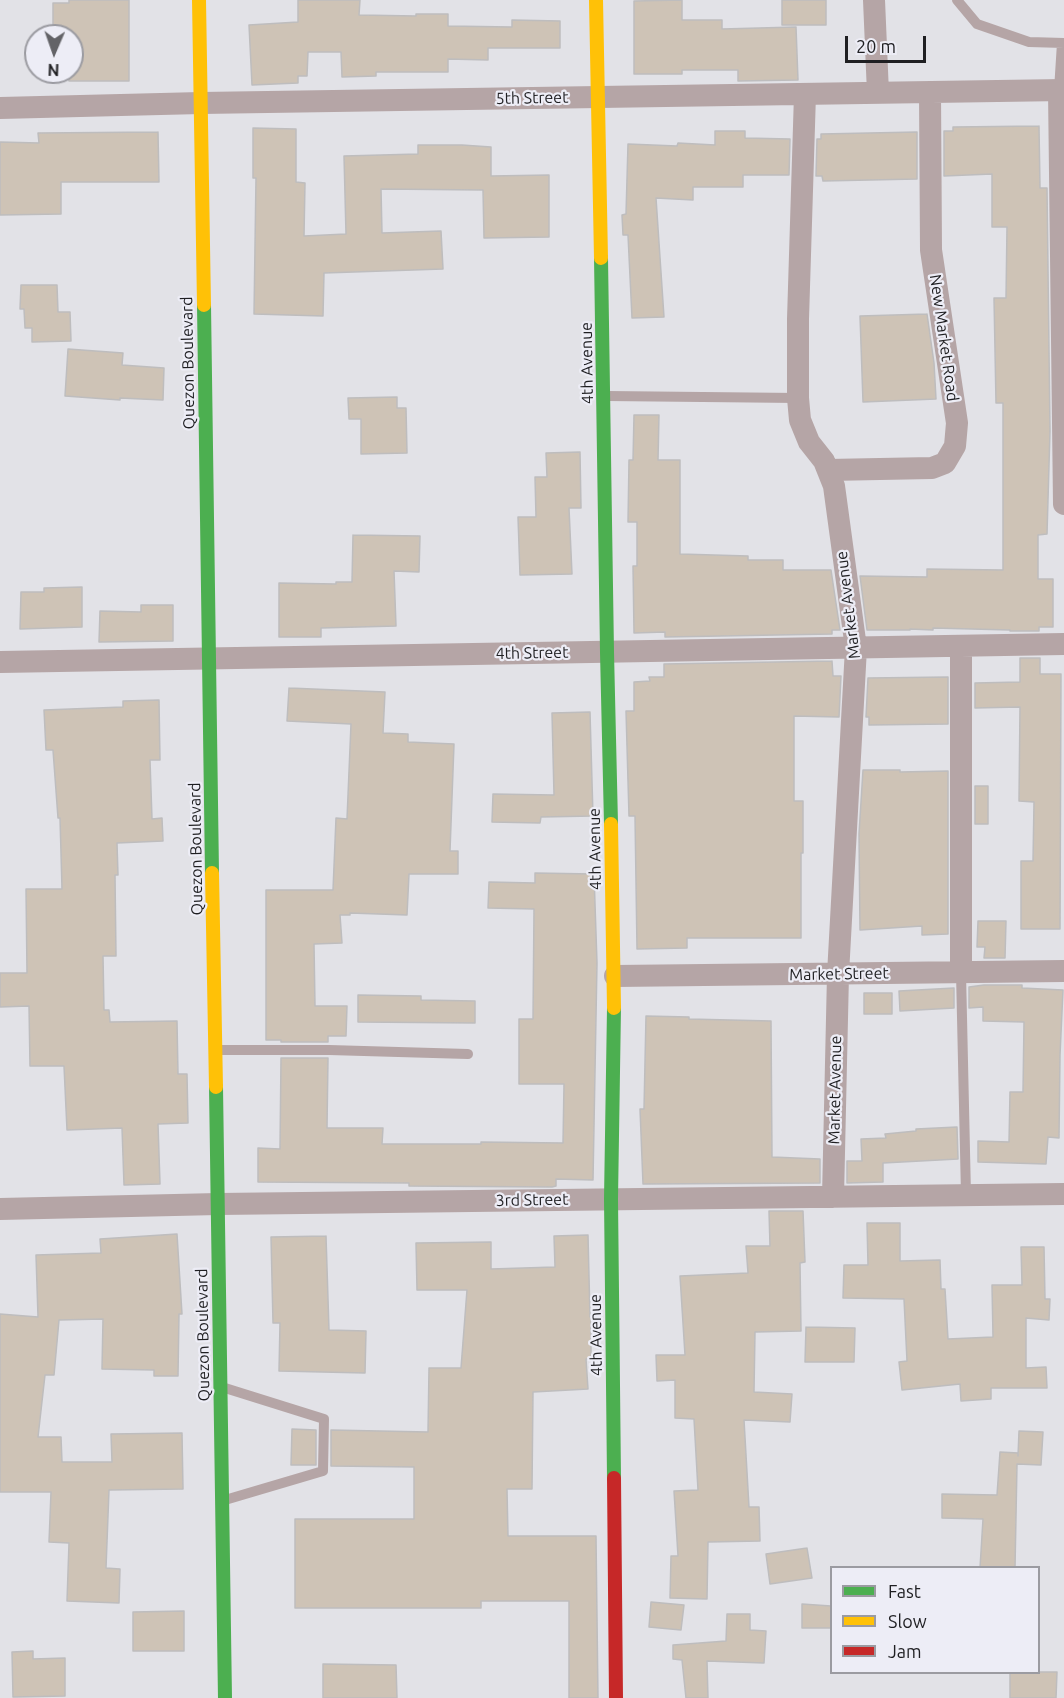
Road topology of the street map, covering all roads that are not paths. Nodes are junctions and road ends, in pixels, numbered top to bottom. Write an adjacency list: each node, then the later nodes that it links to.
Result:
1 (199, 0): 11 (main road, Quezon Boulevard)
2 (596, 0): 10 (main road, 4th Avenue)
3 (874, 0): 8 (street)
4 (957, 0): 5 (lane)
5 (1063, 43): 6 (lane)
6 (1061, 90): 7 (street, 5th Street); 16 (street)
7 (930, 92): 8 (street, 5th Street); 15 (street, New Market Road)
8 (878, 93): 9 (street, 5th Street)
9 (805, 94): 10 (street, 5th Street); 14 (street, Market Avenue)
10 (598, 97): 11 (street, 5th Street); 13 (main road, 4th Avenue)
11 (201, 103): 12 (street, 5th Street); 21 (main road, Quezon Boulevard)
12 (0, 108)
13 (604, 396): 14 (lane); 20 (main road, 4th Avenue)
14 (798, 398): 15 (street, Market Avenue)
15 (828, 470): 19 (street, Market Avenue)
16 (1064, 504)
17 (1064, 644): 18 (street, 4th Street)
18 (961, 646): 19 (street, 4th Street); 24 (street)
19 (856, 648): 20 (street, 4th Street); 25 (street, Market Avenue)
20 (607, 652): 21 (street, 4th Street); 26 (main road, 4th Avenue)
21 (209, 659): 22 (street, 4th Street); 27 (main road, Quezon Boulevard)
22 (0, 662)
23 (1064, 971): 24 (street, Market Street)
24 (961, 973): 25 (street, Market Street); 30 (lane)
25 (838, 974): 26 (street, Market Street); 31 (street, Market Avenue)
26 (615, 976): 32 (main road, 4th Avenue)
27 (215, 1050): 28 (lane); 33 (main road, Quezon Boulevard)
28 (468, 1054)
29 (1064, 1194): 30 (street, 3rd Street)
30 (966, 1195): 31 (street, 3rd Street)
31 (833, 1197): 32 (street, 3rd Street)
32 (612, 1199): 33 (street, 3rd Street); 38 (main road, 4th Avenue)
33 (218, 1204): 34 (street, 3rd Street); 35 (main road, Quezon Boulevard)
34 (0, 1209)
35 (220, 1386): 36 (main road, Quezon Boulevard); 36 (lane)
36 (222, 1501): 37 (main road, Quezon Boulevard)
37 (225, 1698)
38 (616, 1698)

